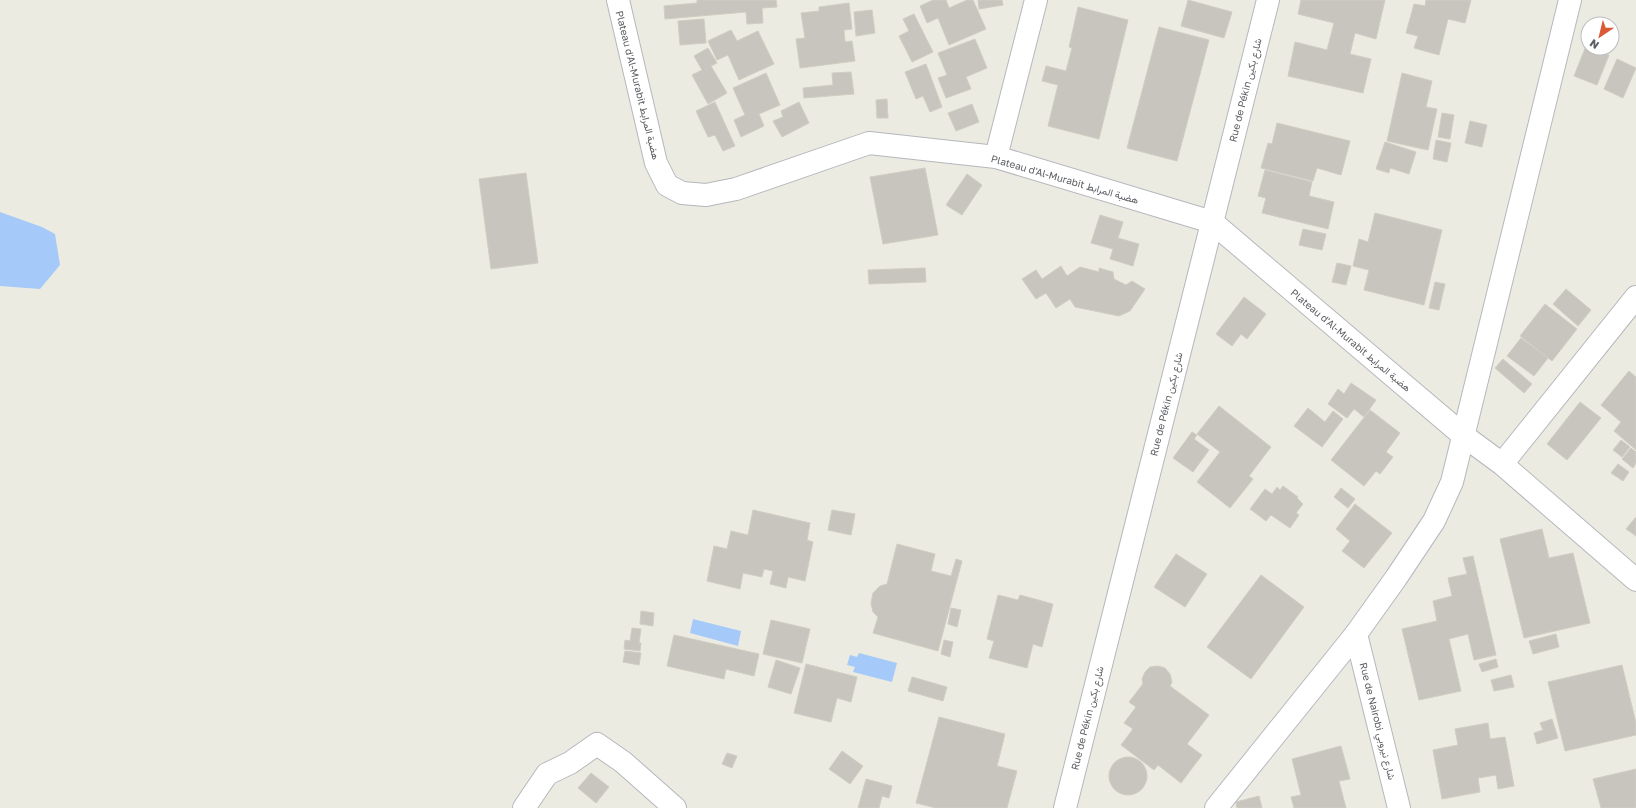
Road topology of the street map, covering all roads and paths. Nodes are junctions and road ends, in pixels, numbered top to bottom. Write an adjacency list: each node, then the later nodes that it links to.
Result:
1 (618, 0): 5 (street, Plateau d'Al-Murabit هضبة المرابط)
2 (1036, 0): 5 (street)
3 (1268, 0): 6 (street, Rue de Pékin شارع بكين)
4 (1570, 0): 8 (street)
5 (996, 157): 6 (street, Plateau d'Al-Murabit هضبة المرابط)
6 (1212, 222): 8 (street, Plateau d'Al-Murabit هضبة المرابط); 14 (street, Rue de Pékin شارع بكين)
7 (1636, 298): 9 (street)
8 (1464, 436): 9 (street, Plateau d'Al-Murabit هضبة المرابط); 11 (street)
9 (1502, 464): 10 (street, Plateau d'Al-Murabit هضبة المرابط)
10 (1636, 580)
11 (1356, 634): 15 (street); 16 (street, Rue de Nairobi شارع نيروبي)
12 (524, 808): 13 (street)
13 (675, 808)
14 (1065, 808)
15 (1216, 808)
16 (1399, 808)

